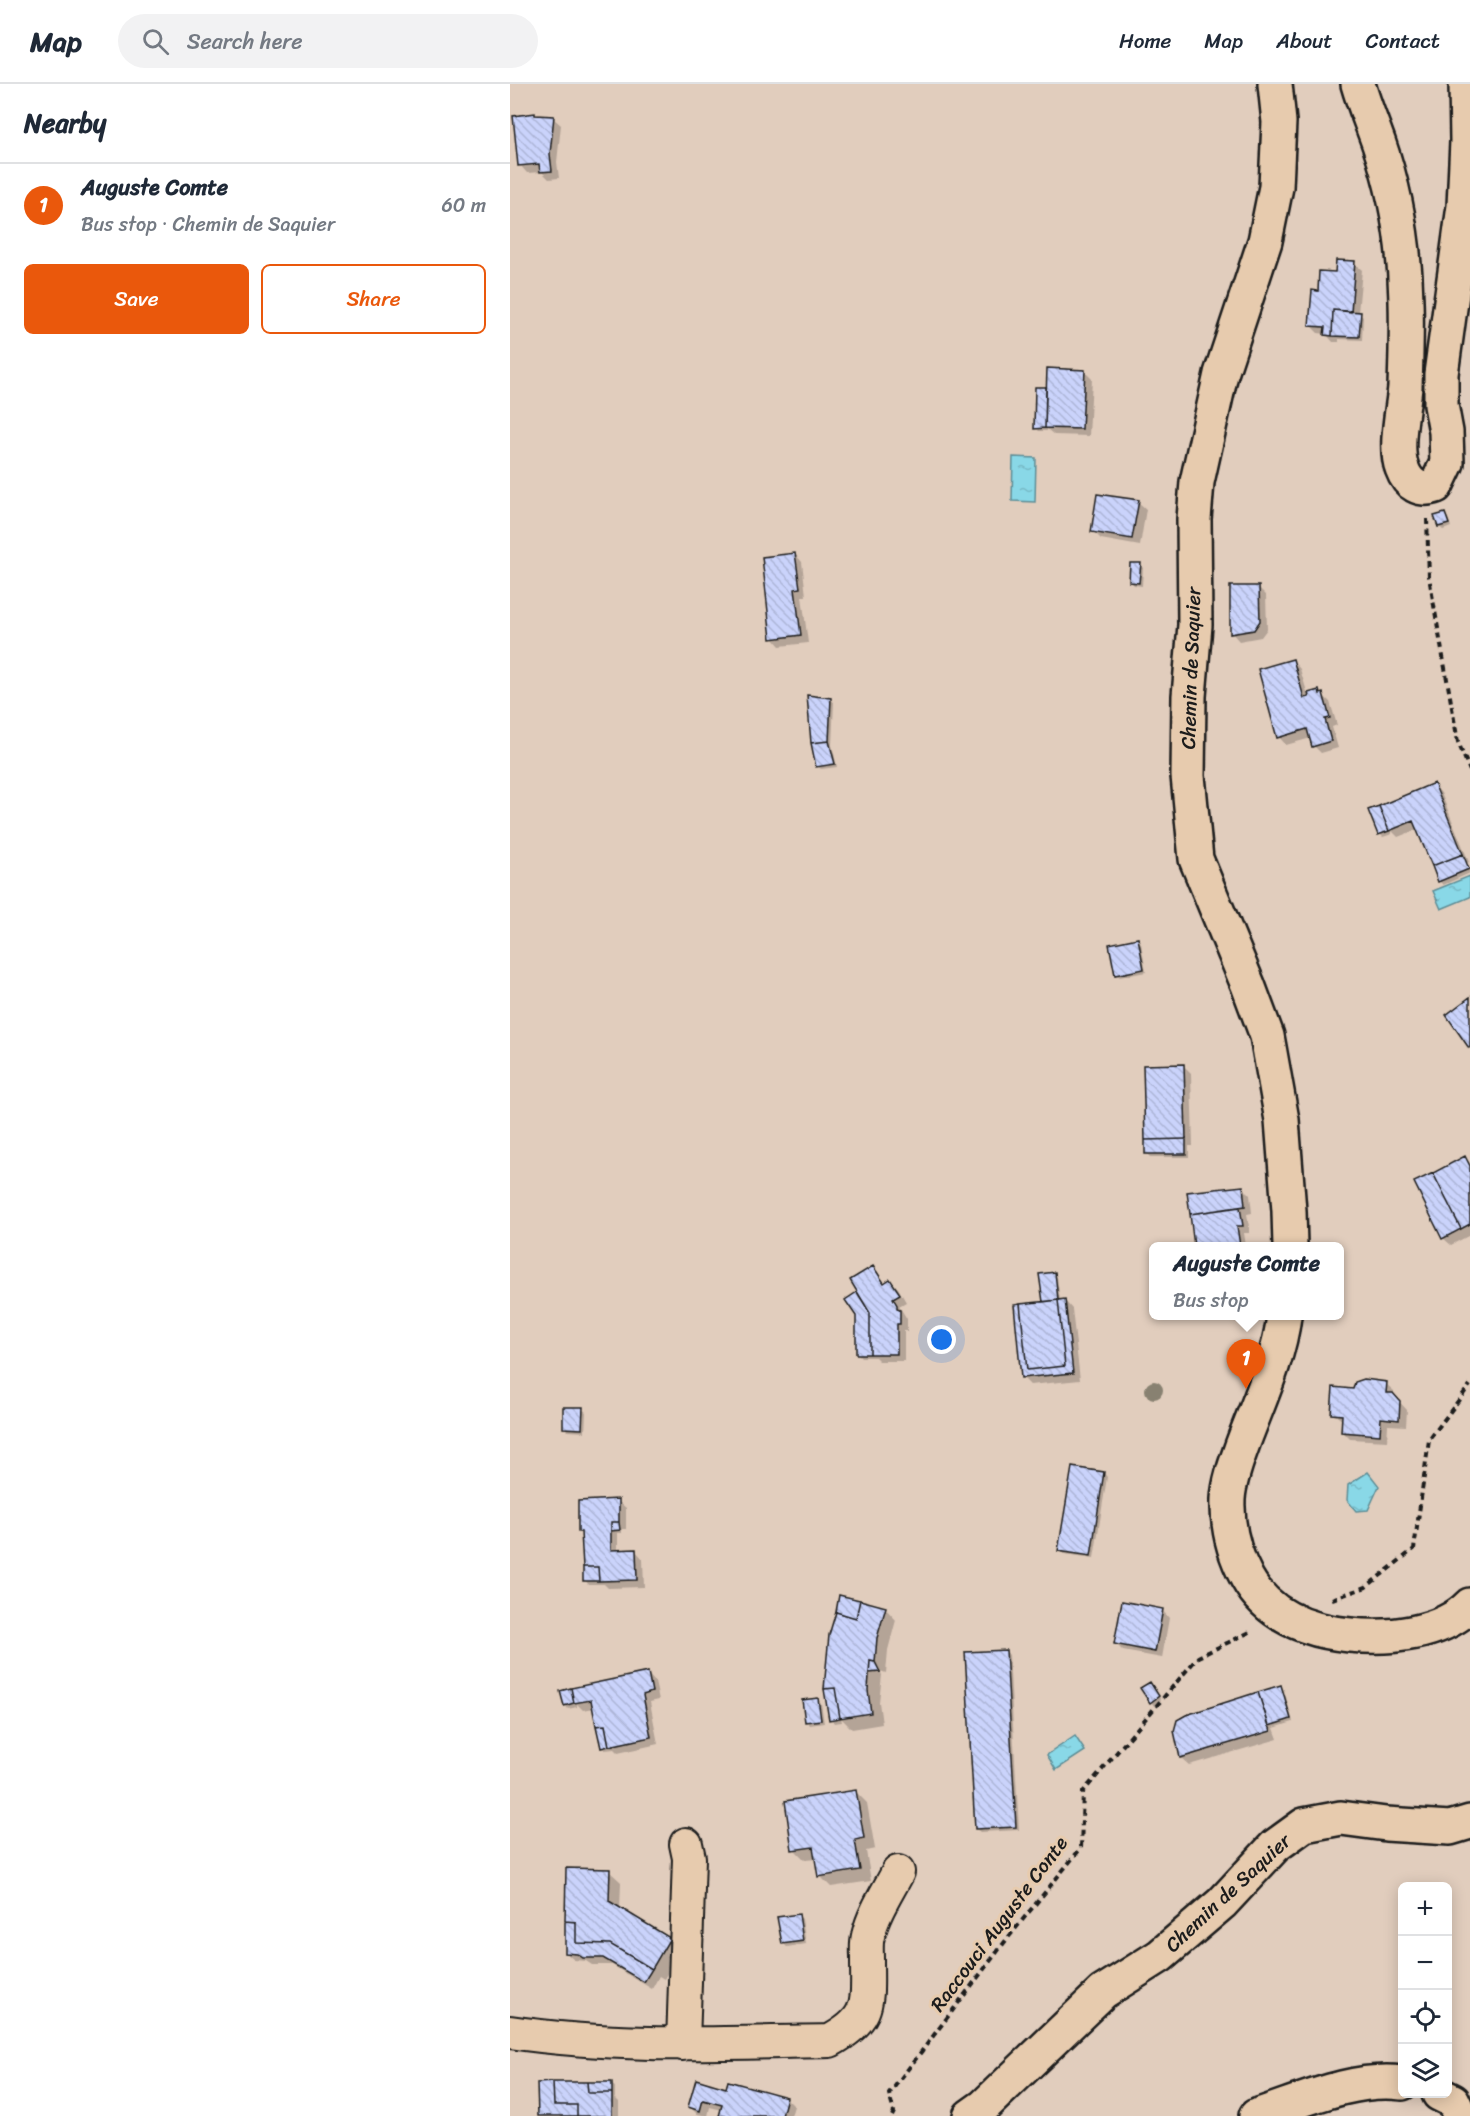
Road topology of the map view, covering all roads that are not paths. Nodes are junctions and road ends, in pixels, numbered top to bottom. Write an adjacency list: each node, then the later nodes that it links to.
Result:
1 (1275, 84): 4 (street, Chemin de Saquier)
2 (1358, 84): 3 (street)
3 (1466, 84)
4 (1290, 1242)
5 (1283, 1320): 6 (street)
6 (1470, 1605)
7 (1470, 1822): 14 (street, Chemin de Saquier)
8 (686, 1844): 11 (street)
9 (898, 1872): 11 (street)
10 (510, 2032): 11 (street)
11 (683, 2044)
12 (1398, 2083): 15 (street)
13 (1447, 2098): 16 (street)
14 (970, 2116)
15 (1256, 2116)
16 (1460, 2116)

